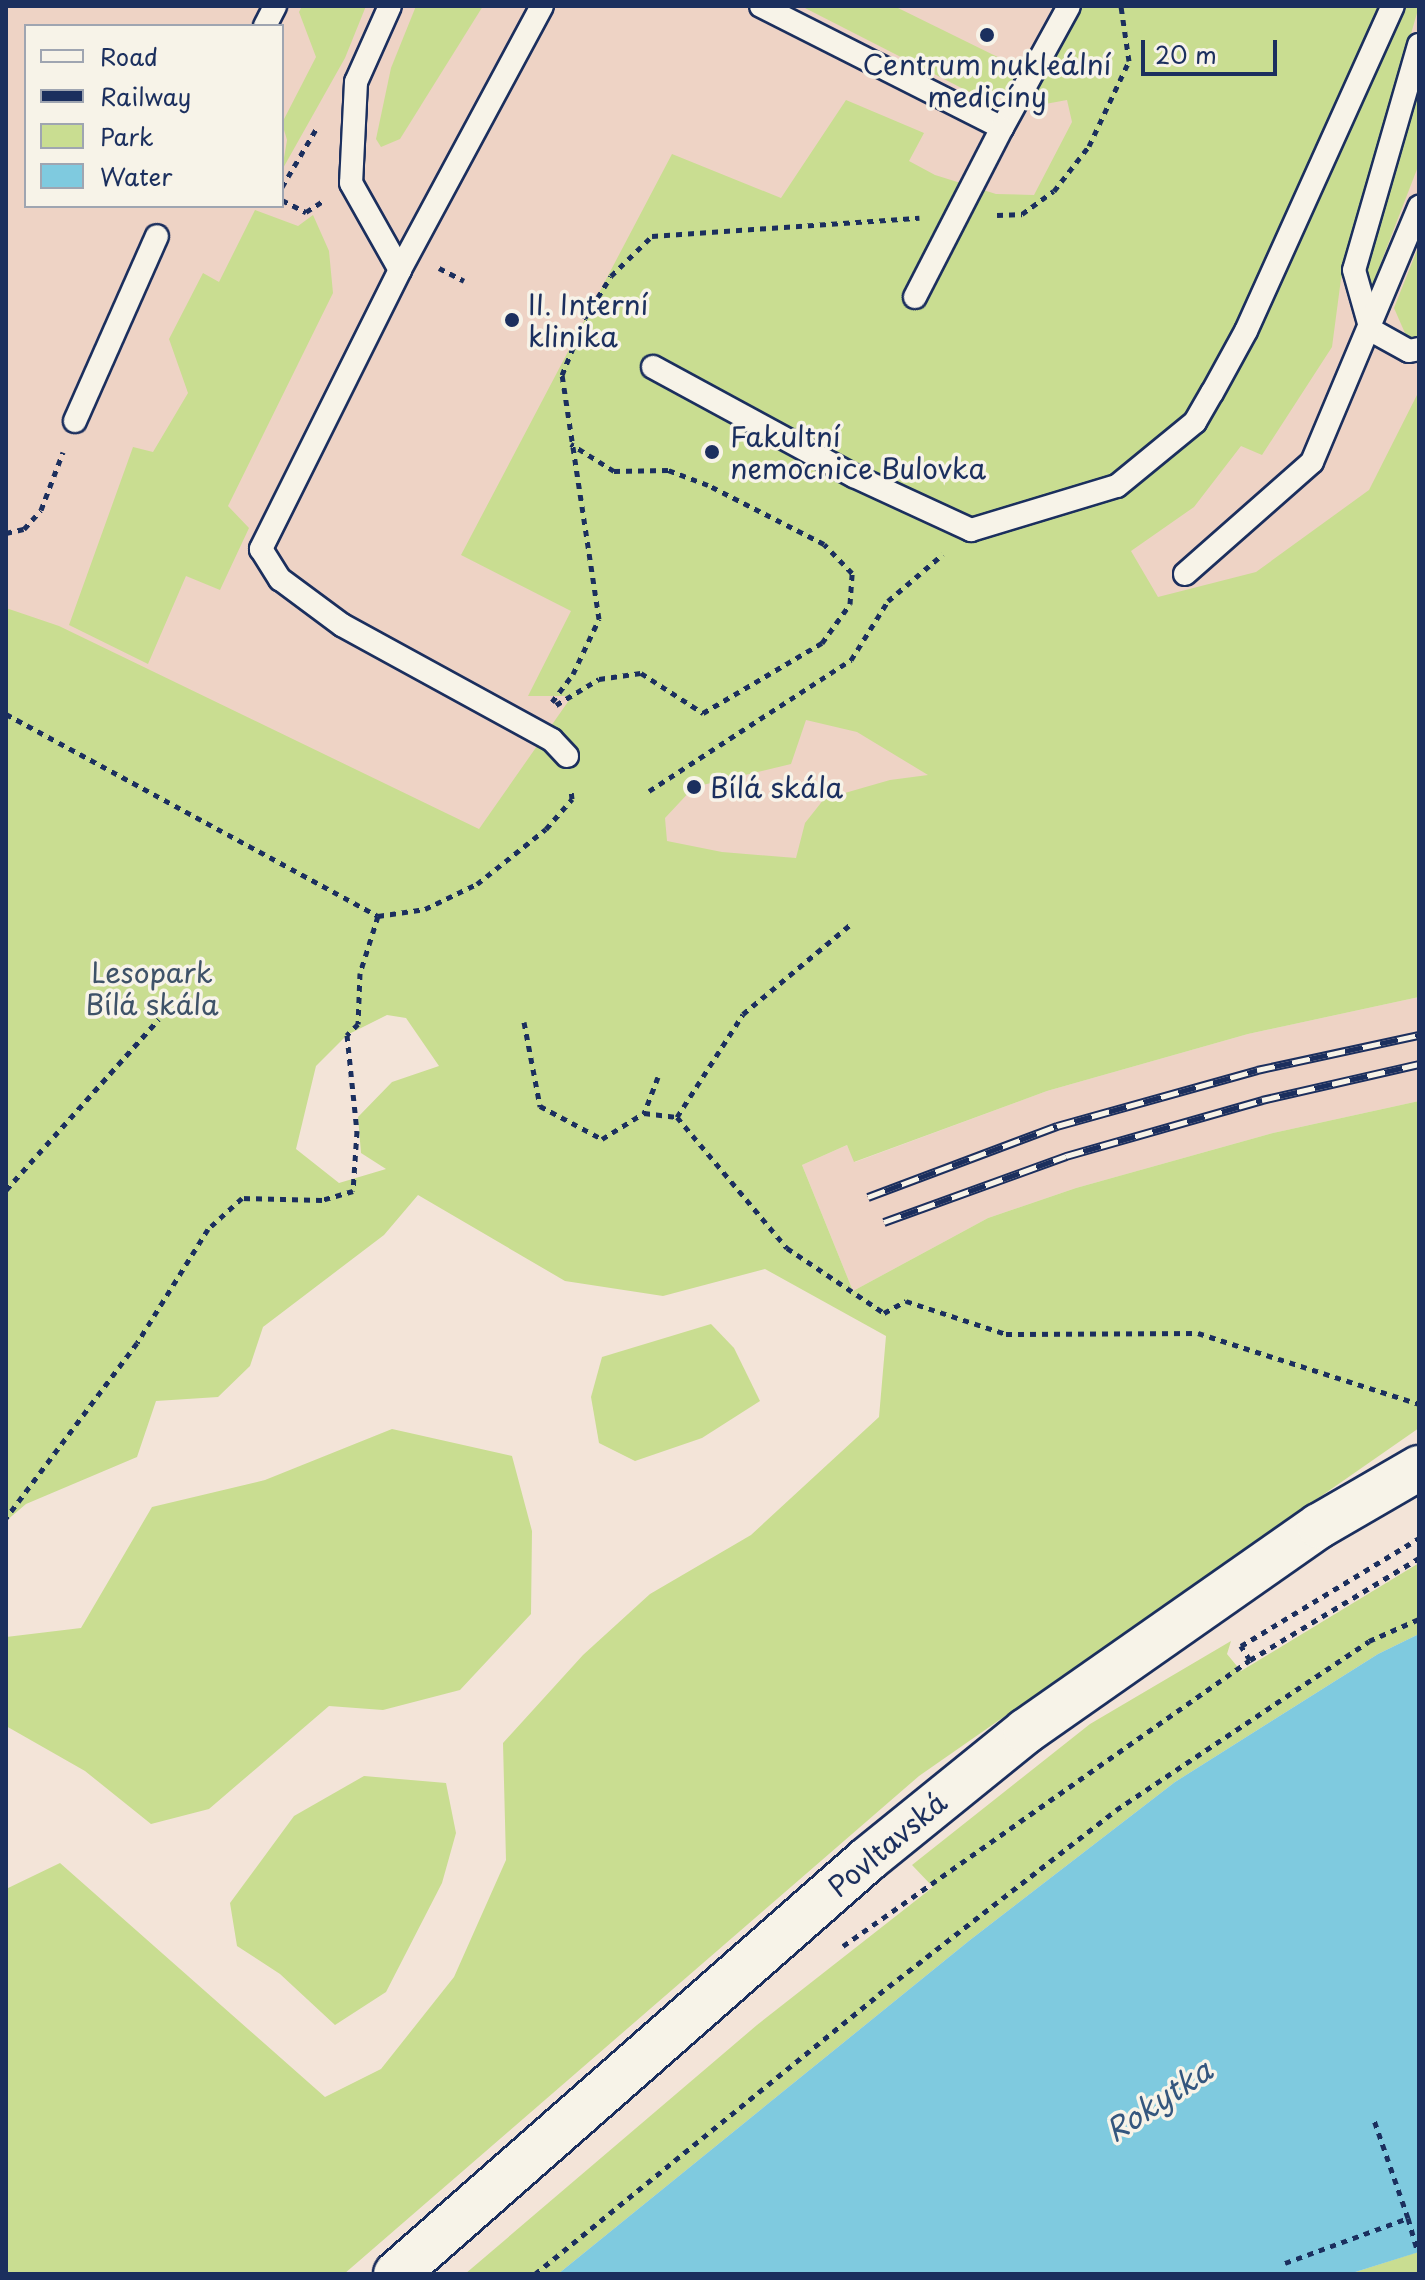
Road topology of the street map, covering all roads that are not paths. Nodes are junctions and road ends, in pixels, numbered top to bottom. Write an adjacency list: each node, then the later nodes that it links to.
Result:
1 (275, 6): 7 (lane)
2 (390, 6): 12 (lane)
3 (542, 6): 12 (lane)
4 (761, 6): 9 (lane)
5 (1069, 6): 9 (lane)
6 (1393, 6): 16 (lane)
7 (266, 24)
8 (1419, 45): 14 (lane)
9 (1002, 128): 13 (lane)
10 (1419, 207): 14 (lane)
11 (157, 236): 17 (lane)
12 (400, 270): 19 (lane)
13 (915, 297)
14 (1371, 330): 15 (lane); 18 (lane)
15 (1419, 349)
16 (653, 367)
17 (75, 421)
18 (1185, 574)
19 (567, 756)
20 (1419, 1468): 21 (main road, Povltavská)
21 (396, 2274)

